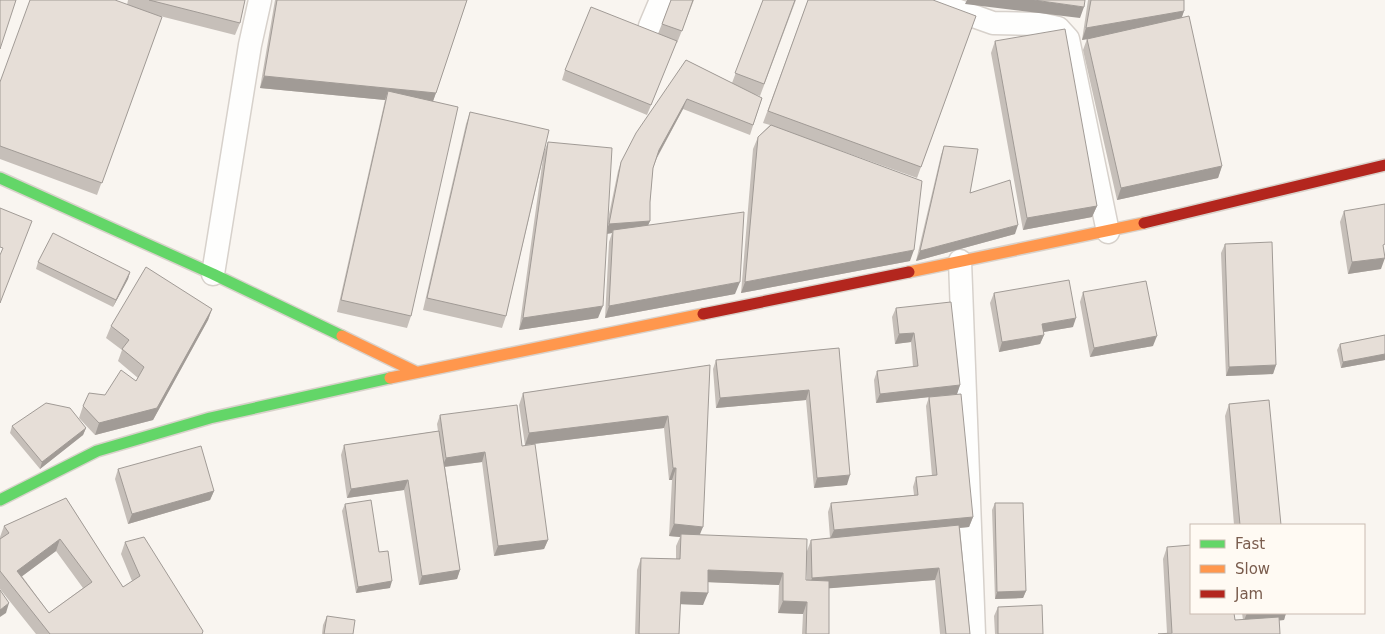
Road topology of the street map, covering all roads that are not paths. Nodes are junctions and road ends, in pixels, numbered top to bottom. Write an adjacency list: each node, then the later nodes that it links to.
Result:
1 (260, 0): 9 (street)
2 (660, 0): 4 (street)
3 (940, 2): 7 (street)
4 (650, 26)
5 (1385, 165): 7 (street)
6 (0, 178): 9 (street)
7 (1108, 232): 8 (street)
8 (960, 262): 10 (street); 12 (street)
9 (213, 274): 10 (street)
10 (416, 372): 11 (street)
11 (0, 500)
12 (974, 634)

